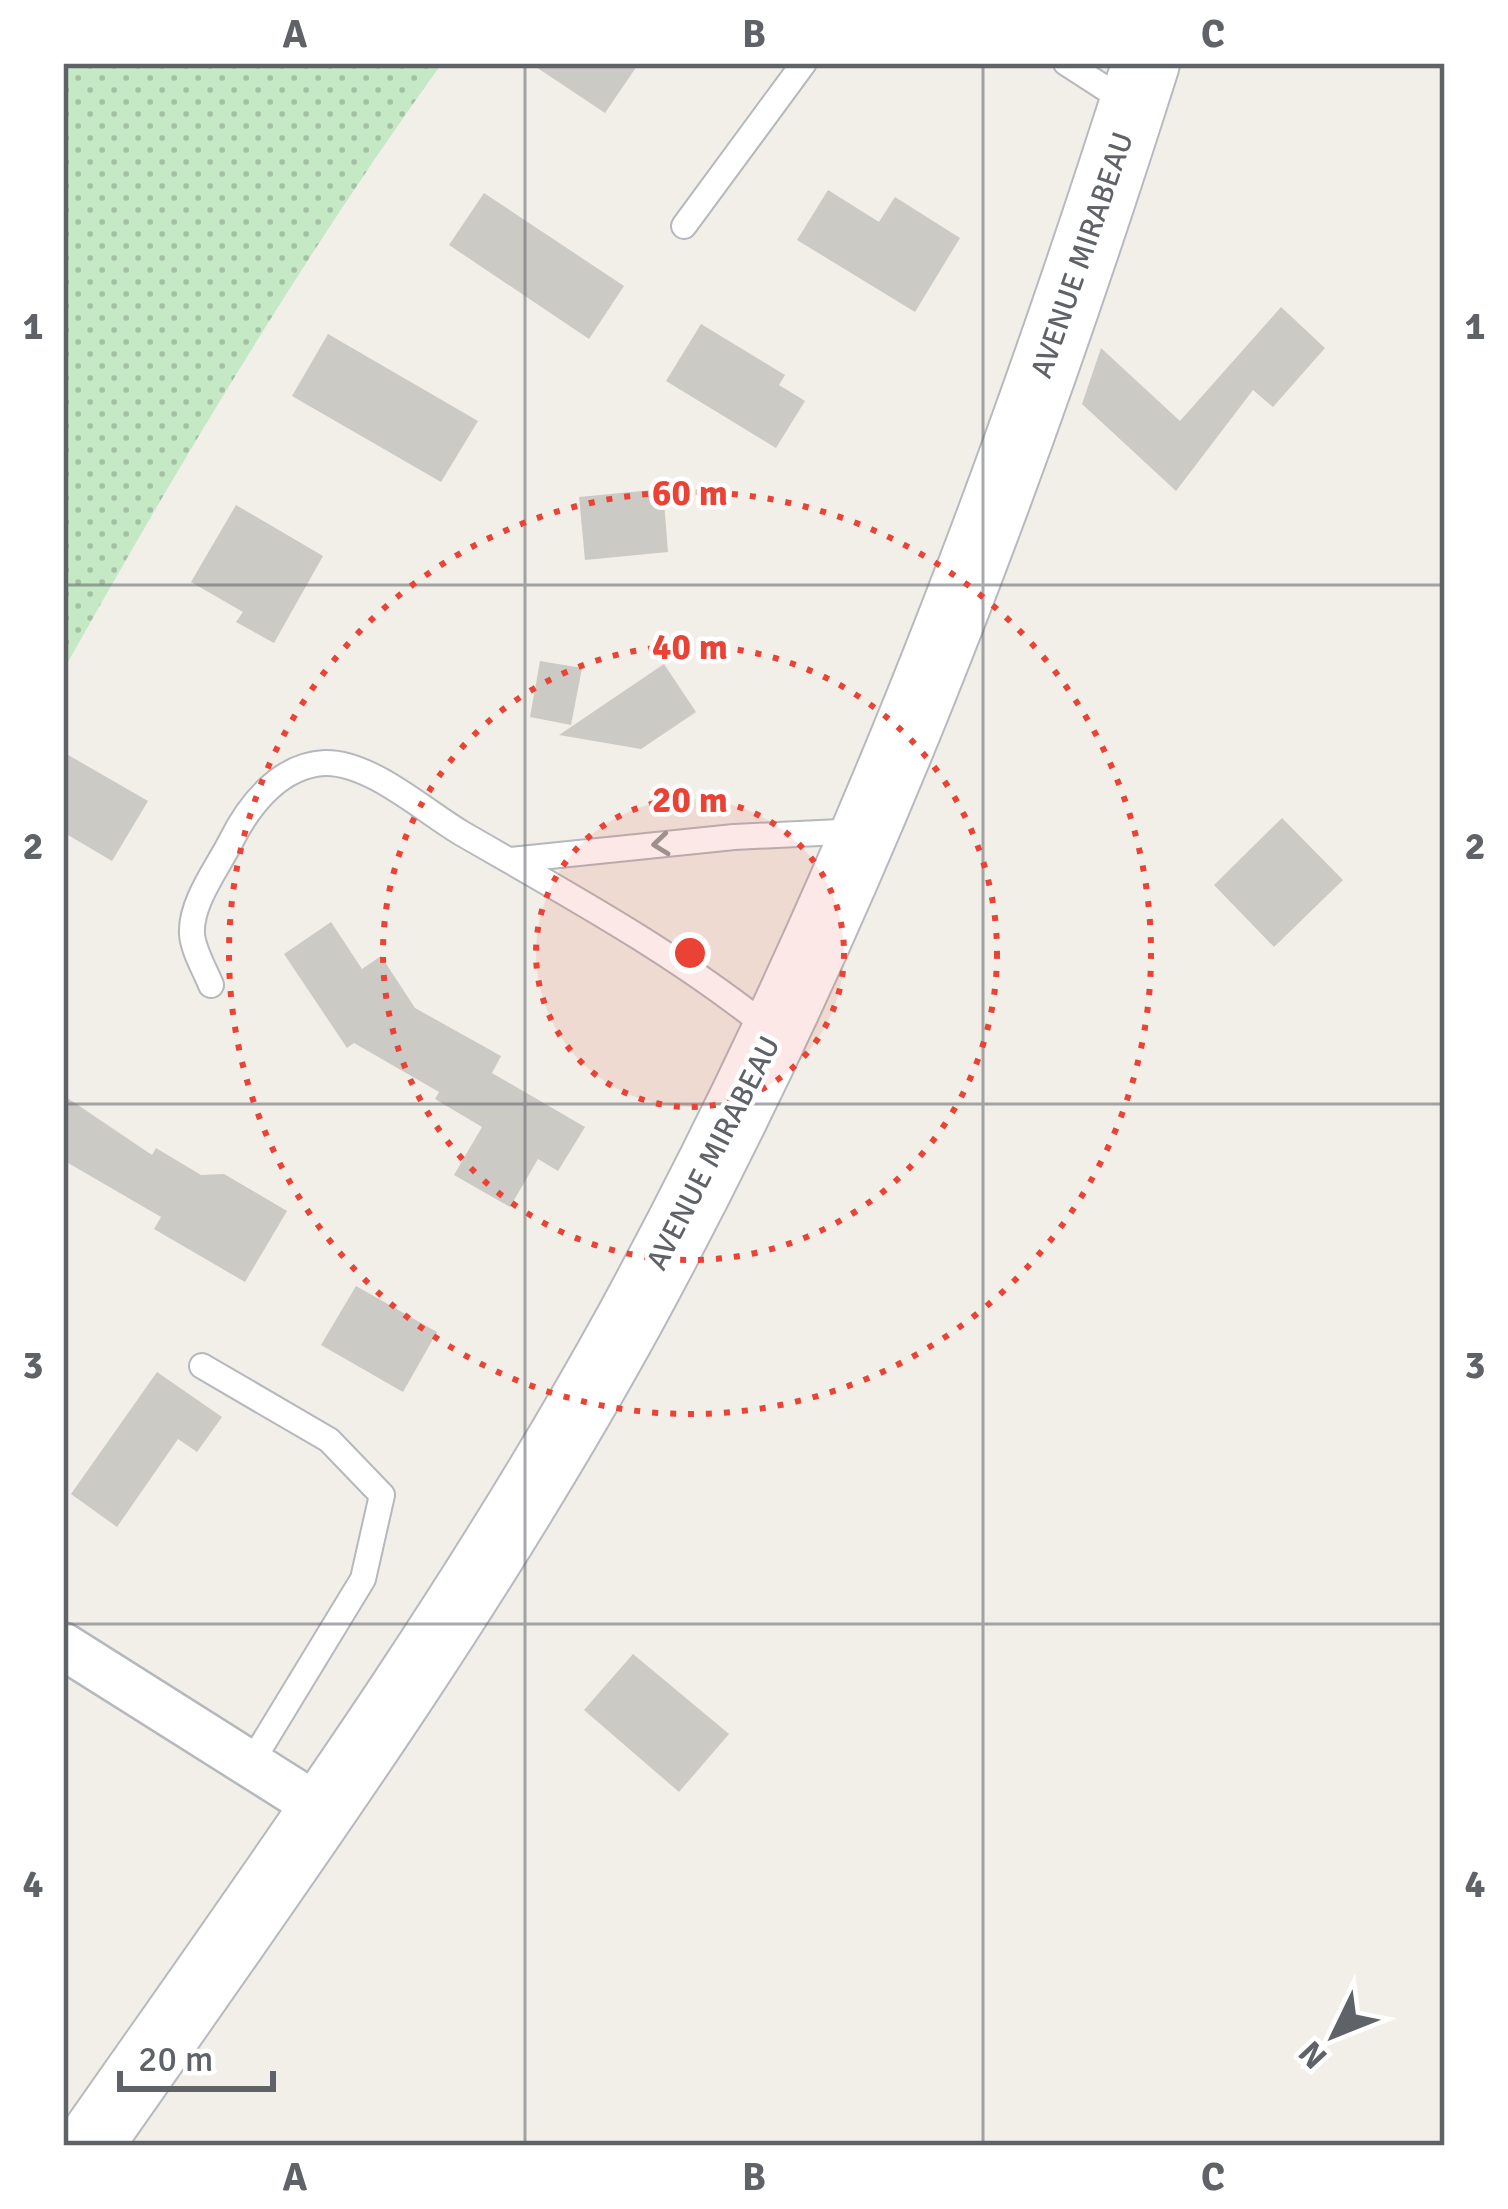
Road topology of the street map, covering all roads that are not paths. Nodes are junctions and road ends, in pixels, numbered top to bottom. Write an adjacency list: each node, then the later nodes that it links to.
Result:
1 (804, 63): 4 (lane)
2 (1066, 63): 3 (lane)
3 (1139, 85): 5 (main road, AVENUE MIRABEAU)
4 (684, 226)
5 (861, 831): 6 (lane, one-way to 6); 8 (main road, AVENUE MIRABEAU)
6 (511, 860): 7 (lane); 8 (lane)
7 (211, 985)
8 (774, 1033): 12 (main road, AVENUE MIRABEAU)
9 (202, 1366): 11 (lane)
10 (63, 1646): 11 (street)
11 (251, 1763): 12 (street)
12 (323, 1810): 13 (main road, AVENUE MIRABEAU)
13 (88, 2146)

